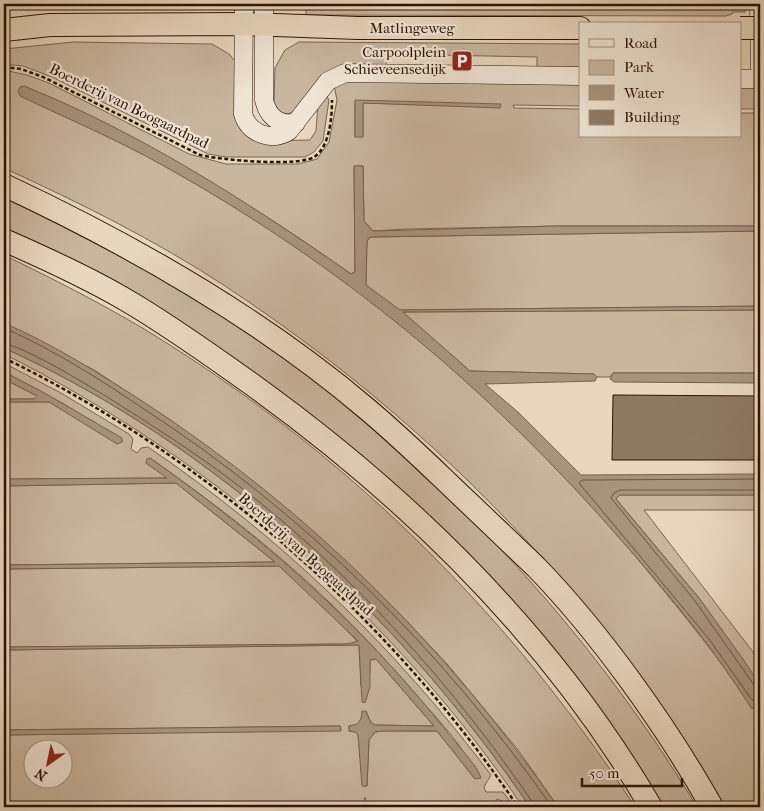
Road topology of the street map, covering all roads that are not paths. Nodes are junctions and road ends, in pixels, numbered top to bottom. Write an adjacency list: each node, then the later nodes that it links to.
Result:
1 (759, 4): 7 (street)
2 (254, 14): 3 (highway, Matlingeweg); 6 (highway, Matlingeweg); 11 (street); 11 (street)
3 (579, 28)
4 (742, 28): 5 (highway, bridge)
5 (760, 28)
6 (4, 30)
7 (760, 68)
8 (579, 76): 11 (street)
9 (742, 79): 10 (street)
10 (760, 79)
11 (296, 123)
12 (4, 185): 15 (highway)
13 (4, 240): 14 (highway)
14 (651, 807)
15 (712, 807)

